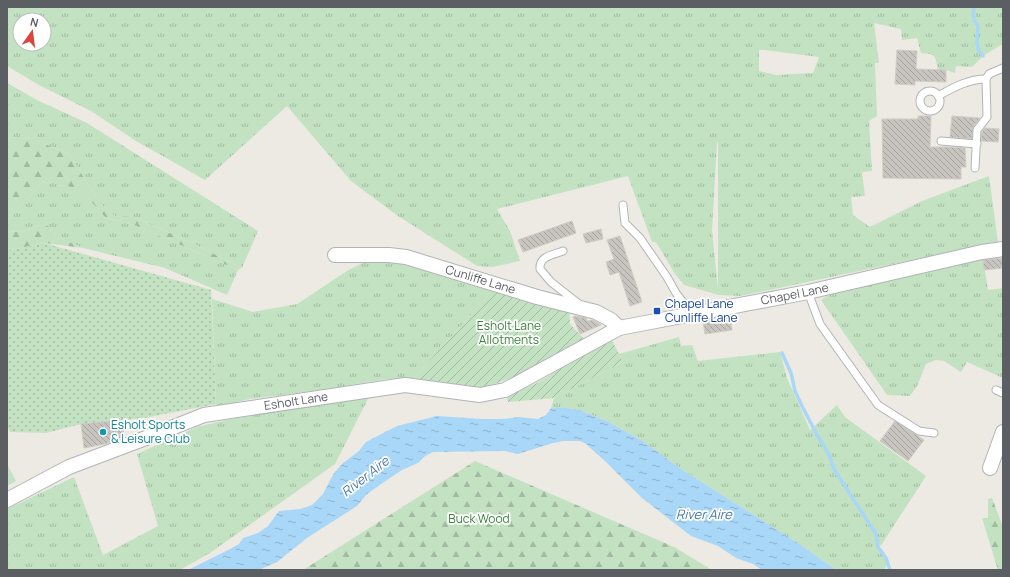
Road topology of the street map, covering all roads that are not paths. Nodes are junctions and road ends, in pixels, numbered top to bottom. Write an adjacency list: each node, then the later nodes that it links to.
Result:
1 (1003, 68): 2 (lane)
2 (986, 79): 3 (lane); 5 (lane)
3 (938, 96)
4 (941, 141): 5 (lane)
5 (977, 144): 6 (lane)
6 (975, 168)
7 (623, 205): 13 (lane)
8 (1003, 249): 11 (street, Chapel Lane)
9 (563, 251): 12 (lane)
10 (335, 255): 12 (street, Cunliffe Lane)
11 (808, 292): 13 (street, Chapel Lane); 17 (lane)
12 (586, 309): 14 (street, Cunliffe Lane)
13 (692, 314): 14 (street, Chapel Lane)
14 (619, 328): 15 (street, Chapel Lane)
15 (589, 344): 20 (street, Esholt Lane)
16 (1003, 432): 18 (street)
17 (934, 433)
18 (1000, 452): 19 (street)
19 (990, 468)
20 (7, 500)

